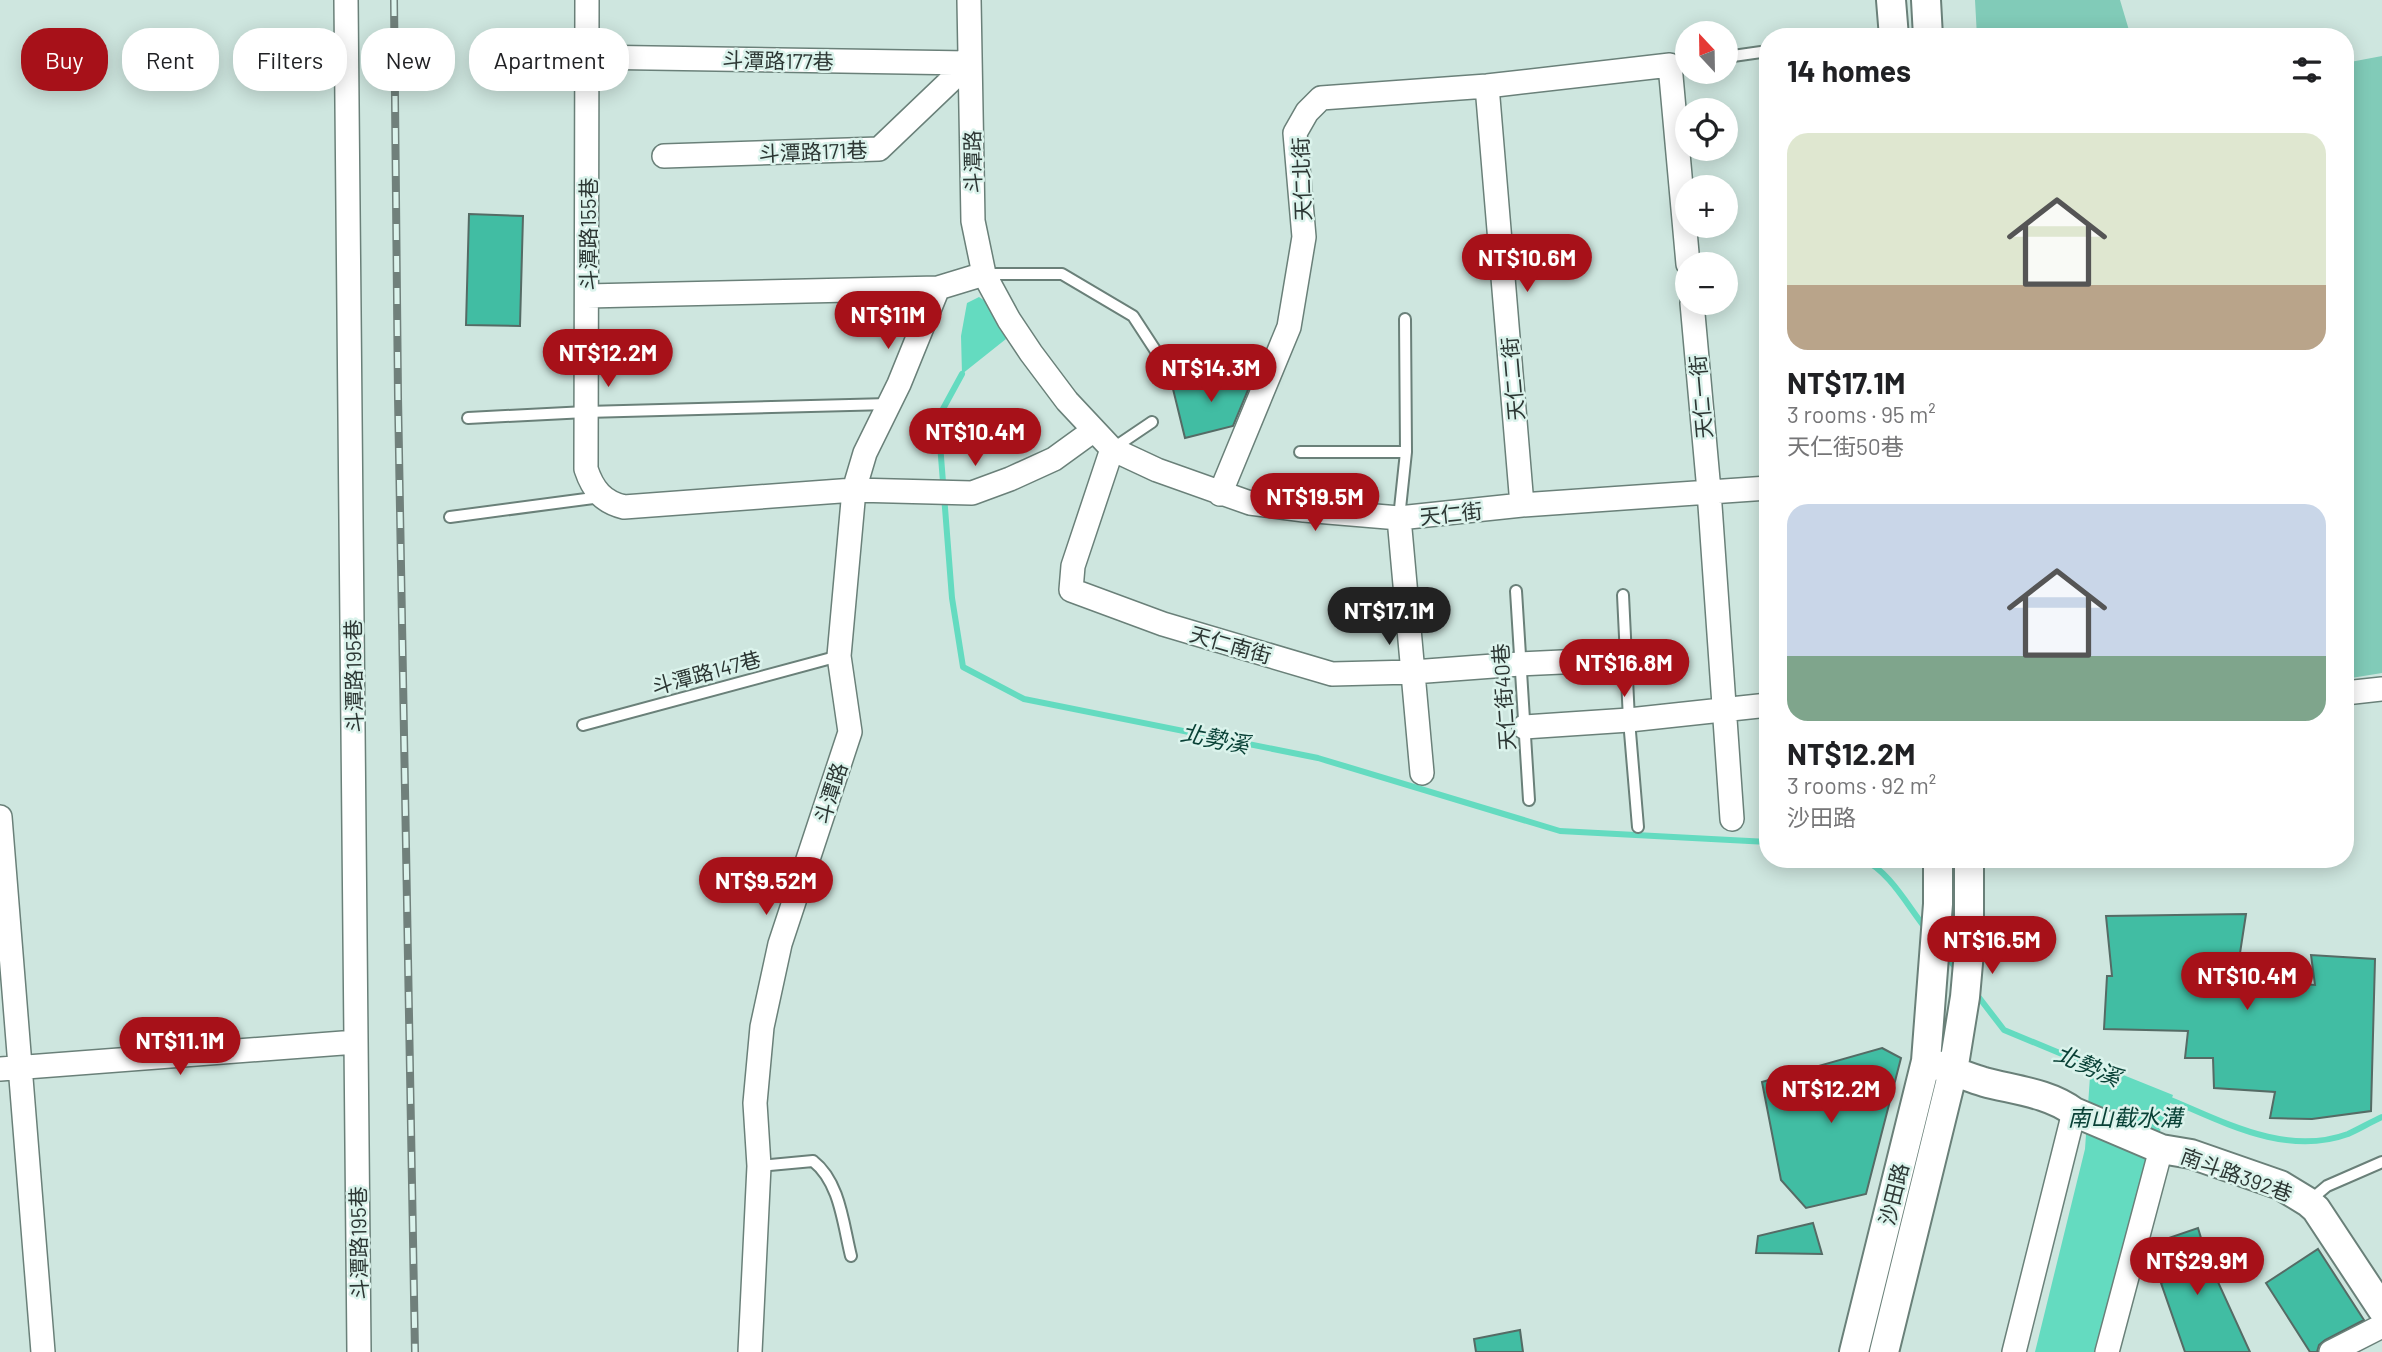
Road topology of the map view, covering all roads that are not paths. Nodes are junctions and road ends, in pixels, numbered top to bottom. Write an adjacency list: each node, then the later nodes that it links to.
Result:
1 (346, 0): 59 (street, 斗潭路195巷)
2 (587, 0): 6 (street, 斗潭路155巷)
3 (969, 0): 12 (street, 斗潭路)
4 (1891, 0): 7 (street)
5 (1926, 0): 8 (street)
6 (587, 28)
7 (1887, 28)
8 (1928, 28)
9 (1759, 52): 10 (lane)
10 (1738, 55)
11 (629, 58): 12 (street, 斗潭路177巷)
12 (969, 63): 15 (street, 斗潭路171巷); 17 (street, 斗潭路)
13 (1487, 86): 16 (street, 天仁北街); 34 (street, 天仁北街); 36 (street, 天仁二街)
14 (587, 91): 19 (street, 斗潭路155巷)
15 (664, 156)
16 (1687, 252)
17 (984, 274): 18 (street); 22 (lane); 27 (street, 天仁街)
18 (938, 288): 19 (street); 23 (street, 斗潭路)
19 (587, 296): 24 (street, 斗潭路155巷)
20 (1693, 315): 33 (street, 天仁一街)
21 (1405, 319): 30 (lane)
22 (1163, 362)
23 (889, 404): 24 (lane); 32 (street, 斗潭路)
24 (586, 412): 25 (lane); 35 (street, 斗潭路155巷)
25 (468, 418)
26 (1152, 422): 28 (lane)
27 (1094, 430): 28 (street, 天仁街); 32 (street)
28 (1112, 449): 34 (street, 天仁街); 44 (street, 天仁南街)
29 (1300, 452): 30 (lane)
30 (1406, 452): 38 (lane)
31 (1759, 488): 33 (street, 天仁街)
32 (854, 491): 35 (street); 41 (street, 斗潭路)
33 (1709, 491): 36 (street, 天仁街); 48 (street, 天仁一街)
34 (1220, 494): 38 (street, 天仁街)
35 (601, 497): 37 (lane)
36 (1522, 505): 38 (street, 天仁街)
37 (450, 517)
38 (1399, 518): 44 (street)
39 (1516, 591): 43 (lane, 天仁街40巷)
40 (1623, 595): 42 (lane)
41 (839, 656): 50 (lane, 斗潭路147巷); 66 (street, 斗潭路)
42 (1627, 659): 43 (street, 天仁南街); 49 (lane)
43 (1520, 664): 44 (street, 天仁南街); 51 (lane, 天仁街40巷)
44 (1413, 672): 52 (street)
45 (2382, 689): 46 (street)
46 (2354, 692)
47 (1759, 706): 48 (street)
48 (1726, 709): 49 (street); 55 (street, 天仁一街)
49 (1629, 720): 51 (street); 56 (lane)
50 (583, 725)
51 (1524, 727): 53 (lane, 天仁街40巷)
52 (1422, 773)
53 (1530, 800)
54 (0, 817): 61 (street)
55 (1732, 819)
56 (1638, 827)
57 (1938, 868): 60 (street, 沙田路)
58 (1969, 868): 62 (street, 沙田路)
59 (356, 1042): 61 (street); 72 (street, 斗潭路195巷)
60 (1926, 1061): 62 (street); 74 (street, 沙田路)
61 (10, 1068): 71 (street)
62 (1953, 1071): 63 (street); 75 (street, 沙田路)
63 (2074, 1112): 64 (street, 南斗路392巷); 76 (street)
64 (2161, 1149): 67 (street, 南斗路392巷); 77 (street)
65 (2382, 1162): 67 (lane)
66 (759, 1166): 68 (lane); 73 (street, 斗潭路)
67 (2308, 1202): 69 (street, 南斗路392巷)
68 (851, 1256)
69 (2382, 1309)
70 (2382, 1326): 78 (street)
71 (43, 1352)
72 (359, 1352)
73 (750, 1352)
74 (1854, 1352)
75 (1884, 1352)
76 (2014, 1352)
77 (2108, 1352)
78 (2331, 1352)

